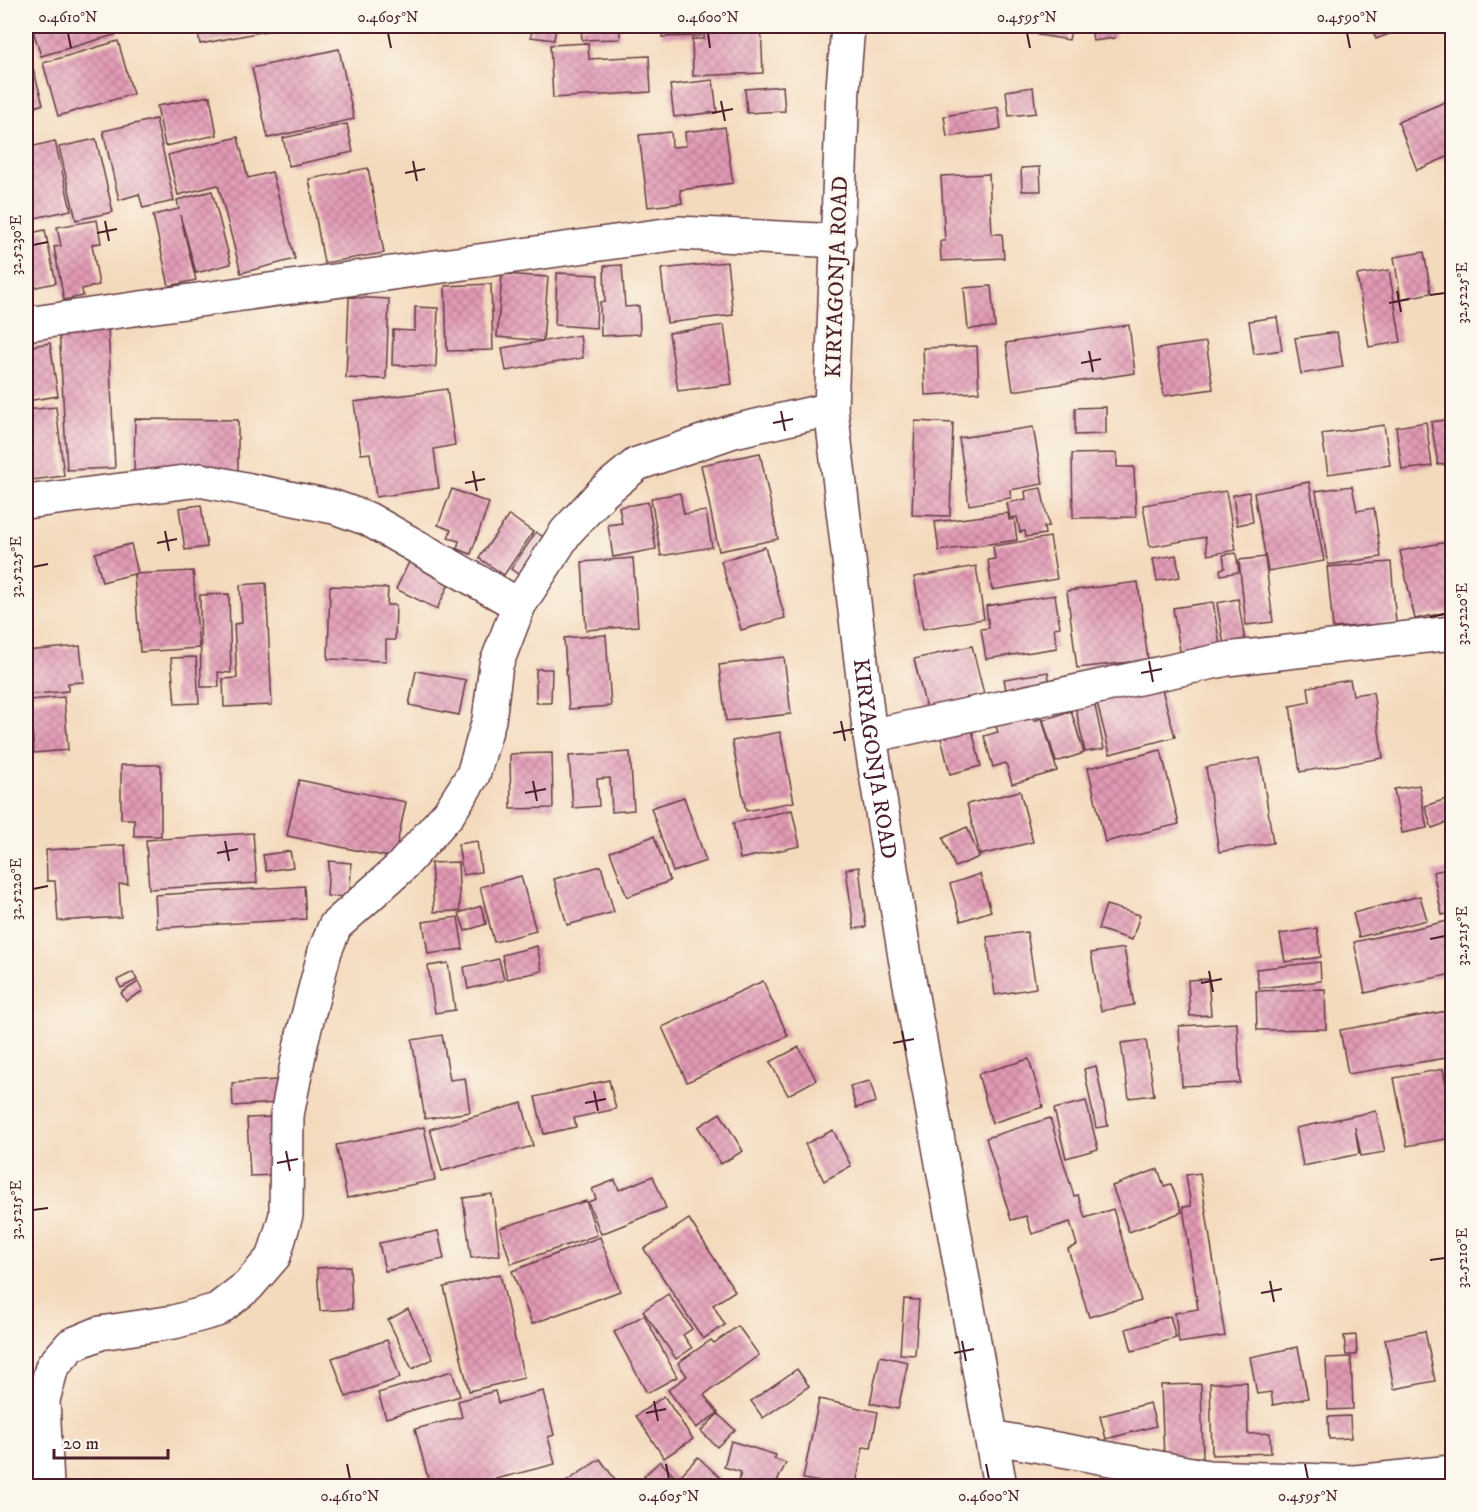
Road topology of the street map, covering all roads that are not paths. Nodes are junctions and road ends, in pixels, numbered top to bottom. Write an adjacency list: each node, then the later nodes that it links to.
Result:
1 (848, 26): 2 (street, KIRYAGONJA ROAD)
2 (839, 241): 3 (street); 4 (street, KIRYAGONJA ROAD)
3 (26, 324)
4 (831, 409): 6 (street); 8 (street, KIRYAGONJA ROAD)
5 (26, 502): 6 (street)
6 (519, 605): 11 (street)
7 (1452, 633): 8 (street)
8 (870, 736): 9 (street, KIRYAGONJA ROAD)
9 (991, 1437): 10 (street); 12 (street, KIRYAGONJA ROAD)
10 (1452, 1472)
11 (47, 1486)
12 (1000, 1486)

